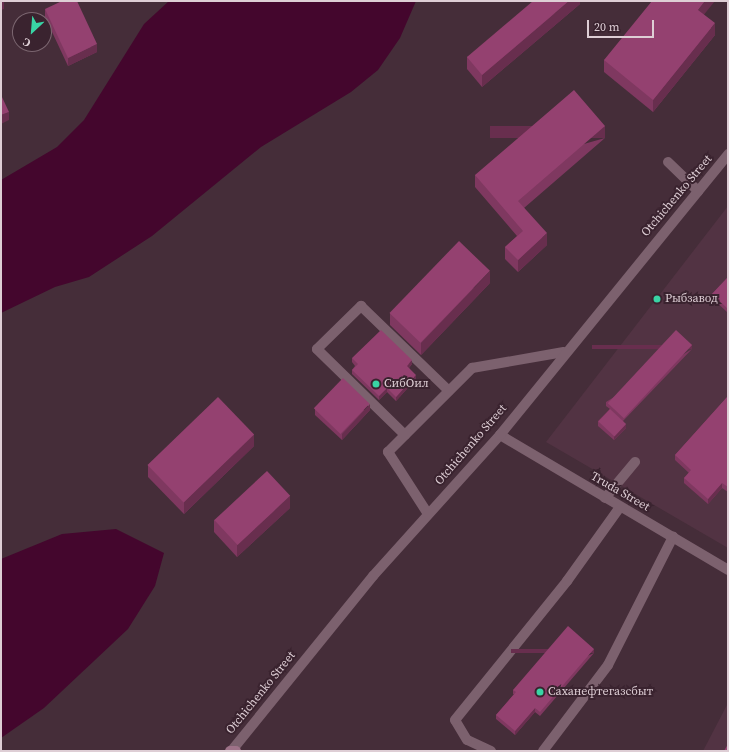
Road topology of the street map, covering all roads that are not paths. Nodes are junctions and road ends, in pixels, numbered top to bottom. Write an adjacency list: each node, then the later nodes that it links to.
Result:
1 (728, 154): 3 (street, Otchichenko Street)
2 (668, 162): 3 (street)
3 (698, 190): 4 (street, Otchichenko Street)
4 (564, 352): 5 (street); 7 (street, Otchichenko Street)
5 (449, 390): 6 (street); 6 (street)
6 (405, 435): 11 (street)
7 (500, 435): 9 (street, Truda Street); 11 (street, Otchichenko Street)
8 (635, 462): 9 (street)
9 (606, 498): 10 (street, Truda Street)
10 (620, 507): 12 (street, Truda Street); 15 (street)
11 (428, 514): 14 (street, Otchichenko Street)
12 (672, 537): 13 (street, Truda Street); 16 (street)
13 (728, 570)
14 (233, 750)
15 (491, 751)
16 (543, 751)

